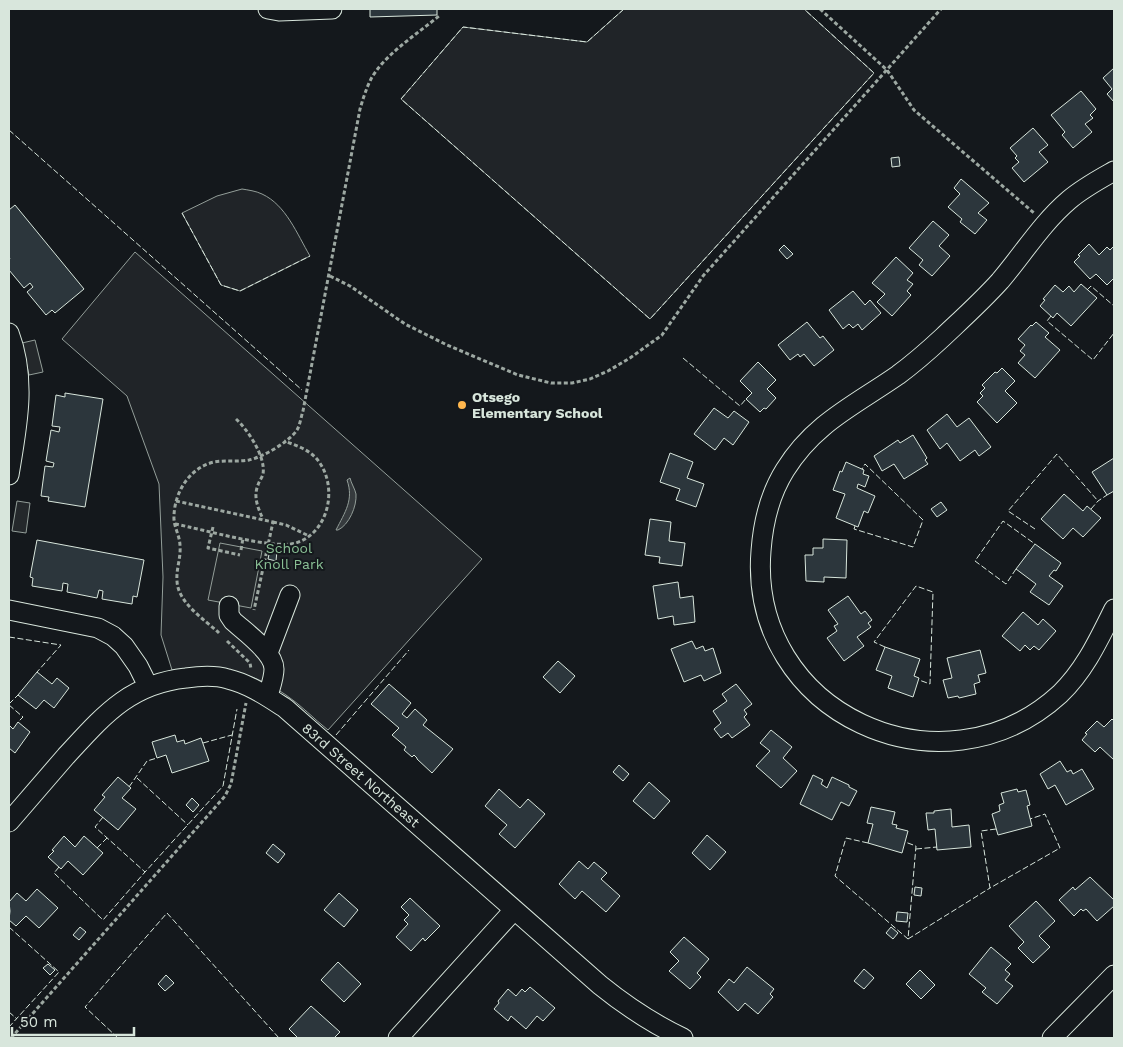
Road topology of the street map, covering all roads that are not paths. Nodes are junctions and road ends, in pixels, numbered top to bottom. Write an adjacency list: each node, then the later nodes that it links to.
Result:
1 (268, 9): 2 (street)
2 (332, 9)
3 (1114, 171): 8 (street)
4 (9, 333): 5 (street)
5 (9, 475)
6 (290, 595): 10 (street)
7 (229, 606): 10 (street)
8 (1114, 609)
9 (9, 610): 11 (street)
10 (268, 653): 12 (street)
11 (148, 686): 12 (street, 83rd Street Northeast); 13 (street, 83rd Street Northeast)
12 (268, 696): 14 (street, 83rd Street Northeast)
13 (9, 822)
14 (514, 910): 16 (street); 17 (street, 83rd Street Northeast)
15 (1114, 974): 18 (street)
16 (398, 1038)
17 (682, 1038)
18 (1052, 1038)

